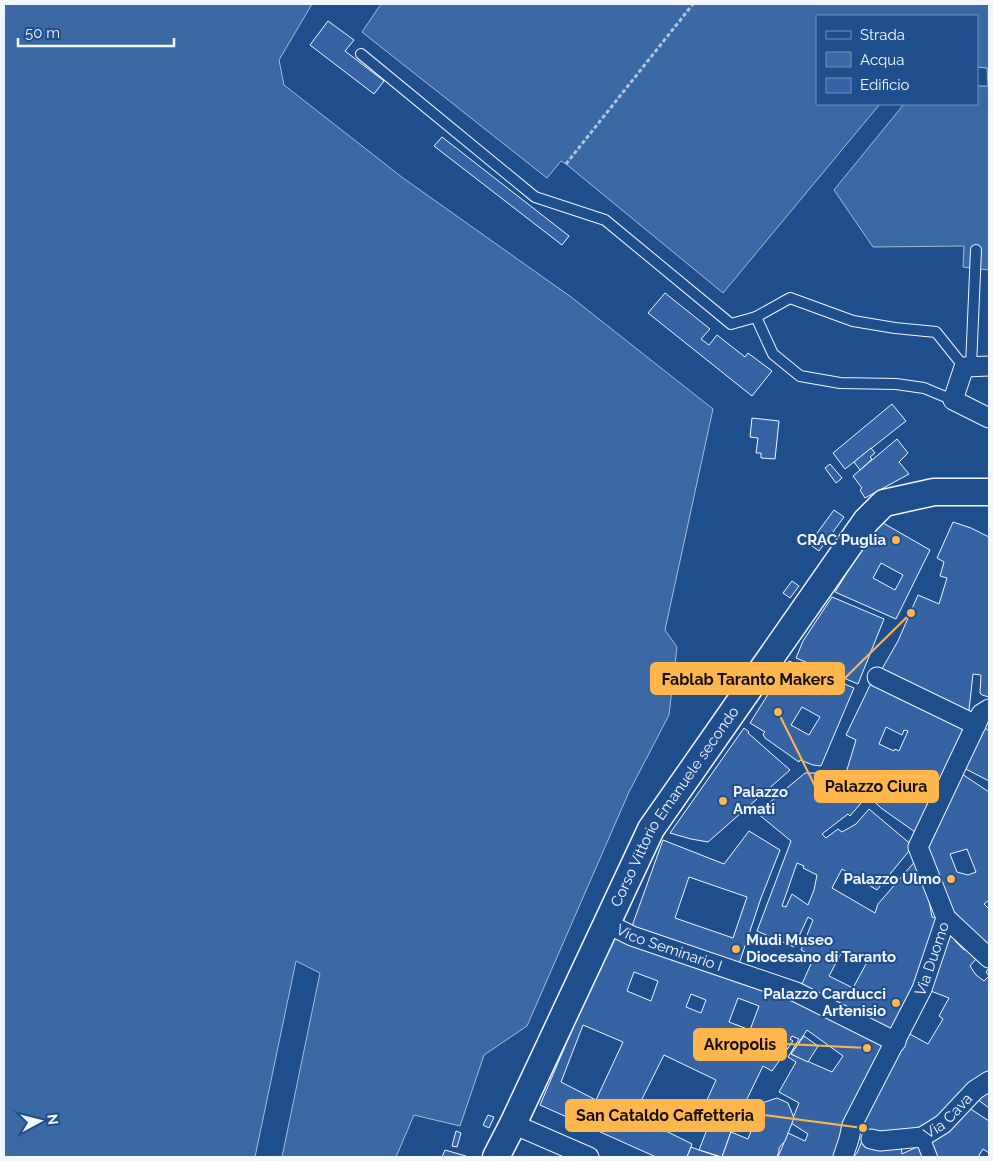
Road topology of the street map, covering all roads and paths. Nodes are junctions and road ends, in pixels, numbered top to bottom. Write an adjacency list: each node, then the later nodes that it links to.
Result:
1 (693, 4): 3 (path)
2 (361, 54): 5 (lane)
3 (566, 164)
4 (976, 250): 6 (lane)
5 (756, 317): 6 (lane); 7 (lane)
6 (975, 366): 7 (street)
7 (954, 400): 8 (street)
8 (989, 418)
9 (989, 492): 14 (main road, Corso Vittorio Emanuele secondo)
10 (877, 677): 12 (street)
11 (989, 709): 12 (street, Via Duomo)
12 (976, 725): 13 (street, Via Duomo)
13 (946, 918): 15 (street); 16 (street, Via Duomo)
14 (608, 924): 16 (street, Vico Seminario I); 18 (main road, Corso Vittorio Emanuele secondo)
15 (989, 958)
16 (896, 1042): 23 (street, Via Duomo)
17 (989, 1081): 19 (street, Via Cava)
18 (513, 1124): 21 (main road, Corso Vittorio Emanuele secondo); 22 (street)
19 (922, 1137): 20 (street, Via Cava); 24 (street)
20 (871, 1140)
21 (496, 1157)
22 (589, 1157)
23 (843, 1157)
24 (930, 1157)

